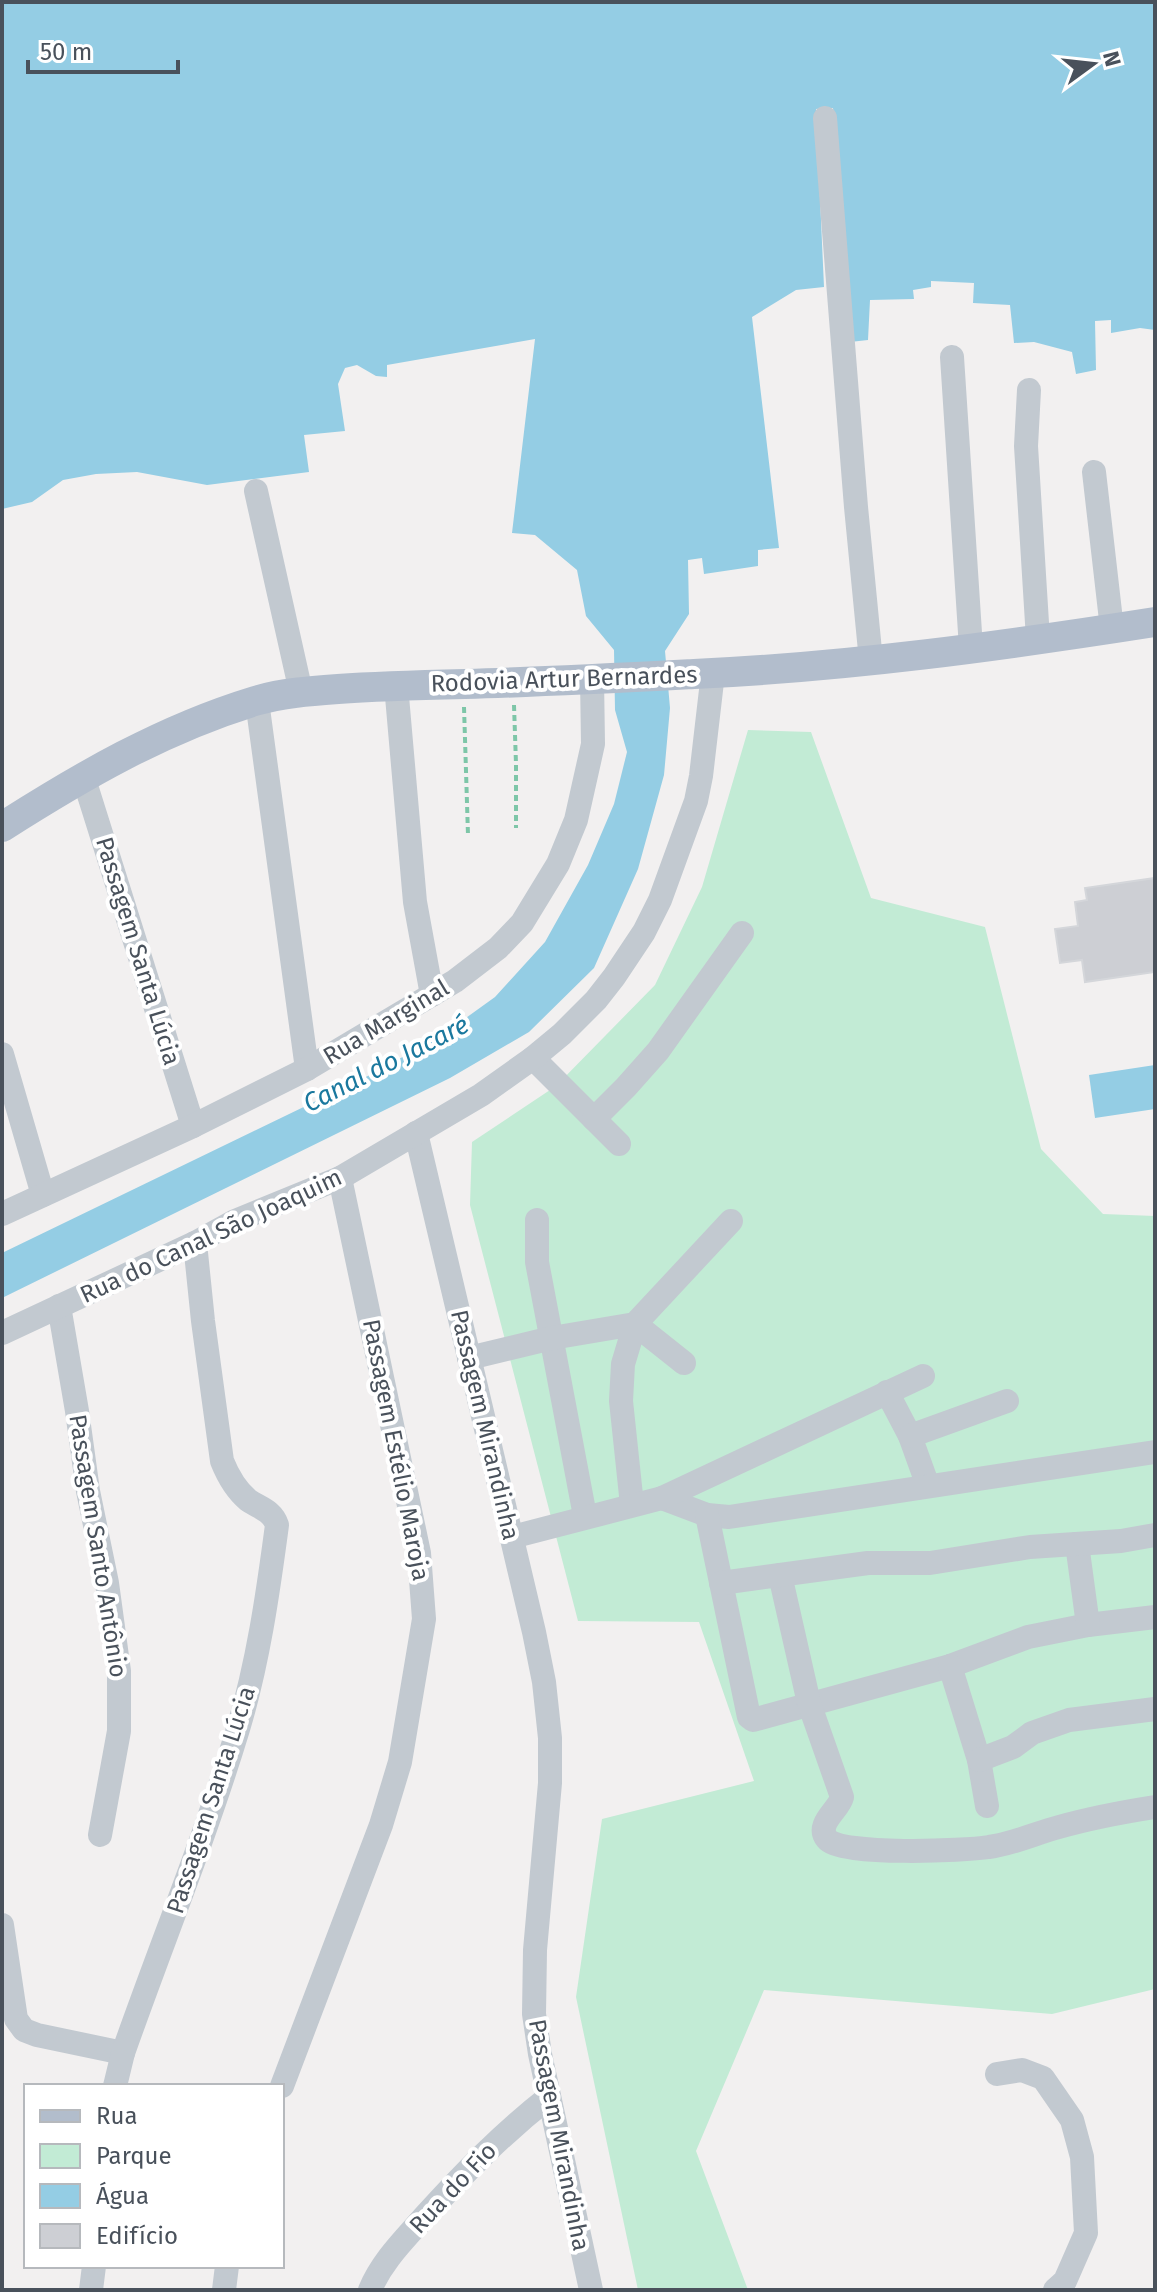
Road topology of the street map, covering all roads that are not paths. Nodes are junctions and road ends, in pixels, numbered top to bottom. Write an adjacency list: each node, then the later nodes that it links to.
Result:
1 (825, 118): 10 (street)
2 (952, 357): 9 (street)
3 (1029, 390): 8 (street)
4 (1094, 472): 7 (street)
5 (256, 491): 14 (street)
6 (1155, 622): 7 (main road, Rodovia Artur Bernardes)
7 (1112, 629): 8 (main road, Rodovia Artur Bernardes)
8 (1038, 639): 9 (main road, Rodovia Artur Bernardes)
9 (971, 648): 10 (main road, Rodovia Artur Bernardes)
10 (871, 661): 11 (main road, Rodovia Artur Bernardes)
11 (703, 674): 12 (main road, Rodovia Artur Bernardes); 21 (street)
12 (597, 678): 13 (main road, Rodovia Artur Bernardes); 19 (street, Rua Marginal)
13 (396, 685): 14 (main road, Rodovia Artur Bernardes); 19 (street)
14 (301, 692): 15 (main road, Rodovia Artur Bernardes)
15 (257, 701): 16 (main road, Rodovia Artur Bernardes); 22 (street)
16 (83, 776): 17 (main road, Rodovia Artur Bernardes); 24 (street, Passagem Santa Lúcia)
17 (2, 827)
18 (742, 933): 23 (street)
19 (432, 995): 22 (street, Rua Marginal)
20 (2, 1054): 28 (street)
21 (533, 1058): 23 (street); 25 (street)
22 (307, 1069): 24 (street, Rua Marginal)
23 (594, 1119): 26 (street)
24 (193, 1126): 28 (street, Rua Marginal)
25 (416, 1133): 27 (street, Rua do Canal São Joaquim); 37 (street, Passagem Mirandinha)
26 (619, 1144)
27 (340, 1178): 32 (street, Rua do Canal São Joaquim); 67 (street, Passagem Estélio Maroja)
28 (43, 1195): 29 (street, Rua Marginal)
29 (2, 1214)
30 (537, 1220): 36 (street)
31 (731, 1221): 34 (street)
32 (195, 1243): 33 (street, Rua do Canal São Joaquim); 64 (street, Passagem Santa Lúcia)
33 (59, 1306): 35 (street, Rua do Canal São Joaquim); 62 (street, Passagem Santo Antônio)
34 (635, 1324): 36 (street); 38 (street); 46 (street)
35 (2, 1333)
36 (552, 1338): 37 (street); 48 (street)
37 (469, 1358): 50 (street, Passagem Mirandinha)
38 (684, 1363)
39 (923, 1376): 40 (street)
40 (887, 1392): 42 (street); 45 (street)
41 (1007, 1401): 42 (street)
42 (910, 1436): 44 (street)
43 (1155, 1452): 44 (street)
44 (928, 1486): 47 (street)
45 (662, 1498): 46 (street); 47 (street)
46 (632, 1505): 48 (street)
47 (707, 1515): 53 (street)
48 (585, 1516): 50 (street)
49 (1155, 1535): 51 (street)
50 (512, 1537): 68 (street, Passagem Mirandinha)
51 (1077, 1544): 52 (street); 55 (street)
52 (780, 1575): 53 (street); 57 (street)
53 (721, 1583): 57 (street)
54 (1155, 1617): 55 (street)
55 (1088, 1625): 56 (street)
56 (950, 1666): 57 (street); 59 (street)
57 (809, 1703): 61 (street)
58 (1155, 1709): 59 (street)
59 (979, 1760): 60 (street)
60 (987, 1806)
61 (1155, 1807)
62 (100, 1835)
63 (2, 1925): 64 (street)
64 (123, 2053): 66 (street, Passagem Santa Lúcia)
65 (997, 2074): 75 (street)
66 (115, 2084)
67 (283, 2084)
68 (549, 2097): 73 (street, Rua do Fio); 74 (street, Passagem Mirandinha)
69 (94, 2268): 71 (street)
70 (227, 2268): 72 (street)
71 (91, 2290)
72 (224, 2290)
73 (370, 2290)
74 (591, 2290)
75 (1055, 2290)

